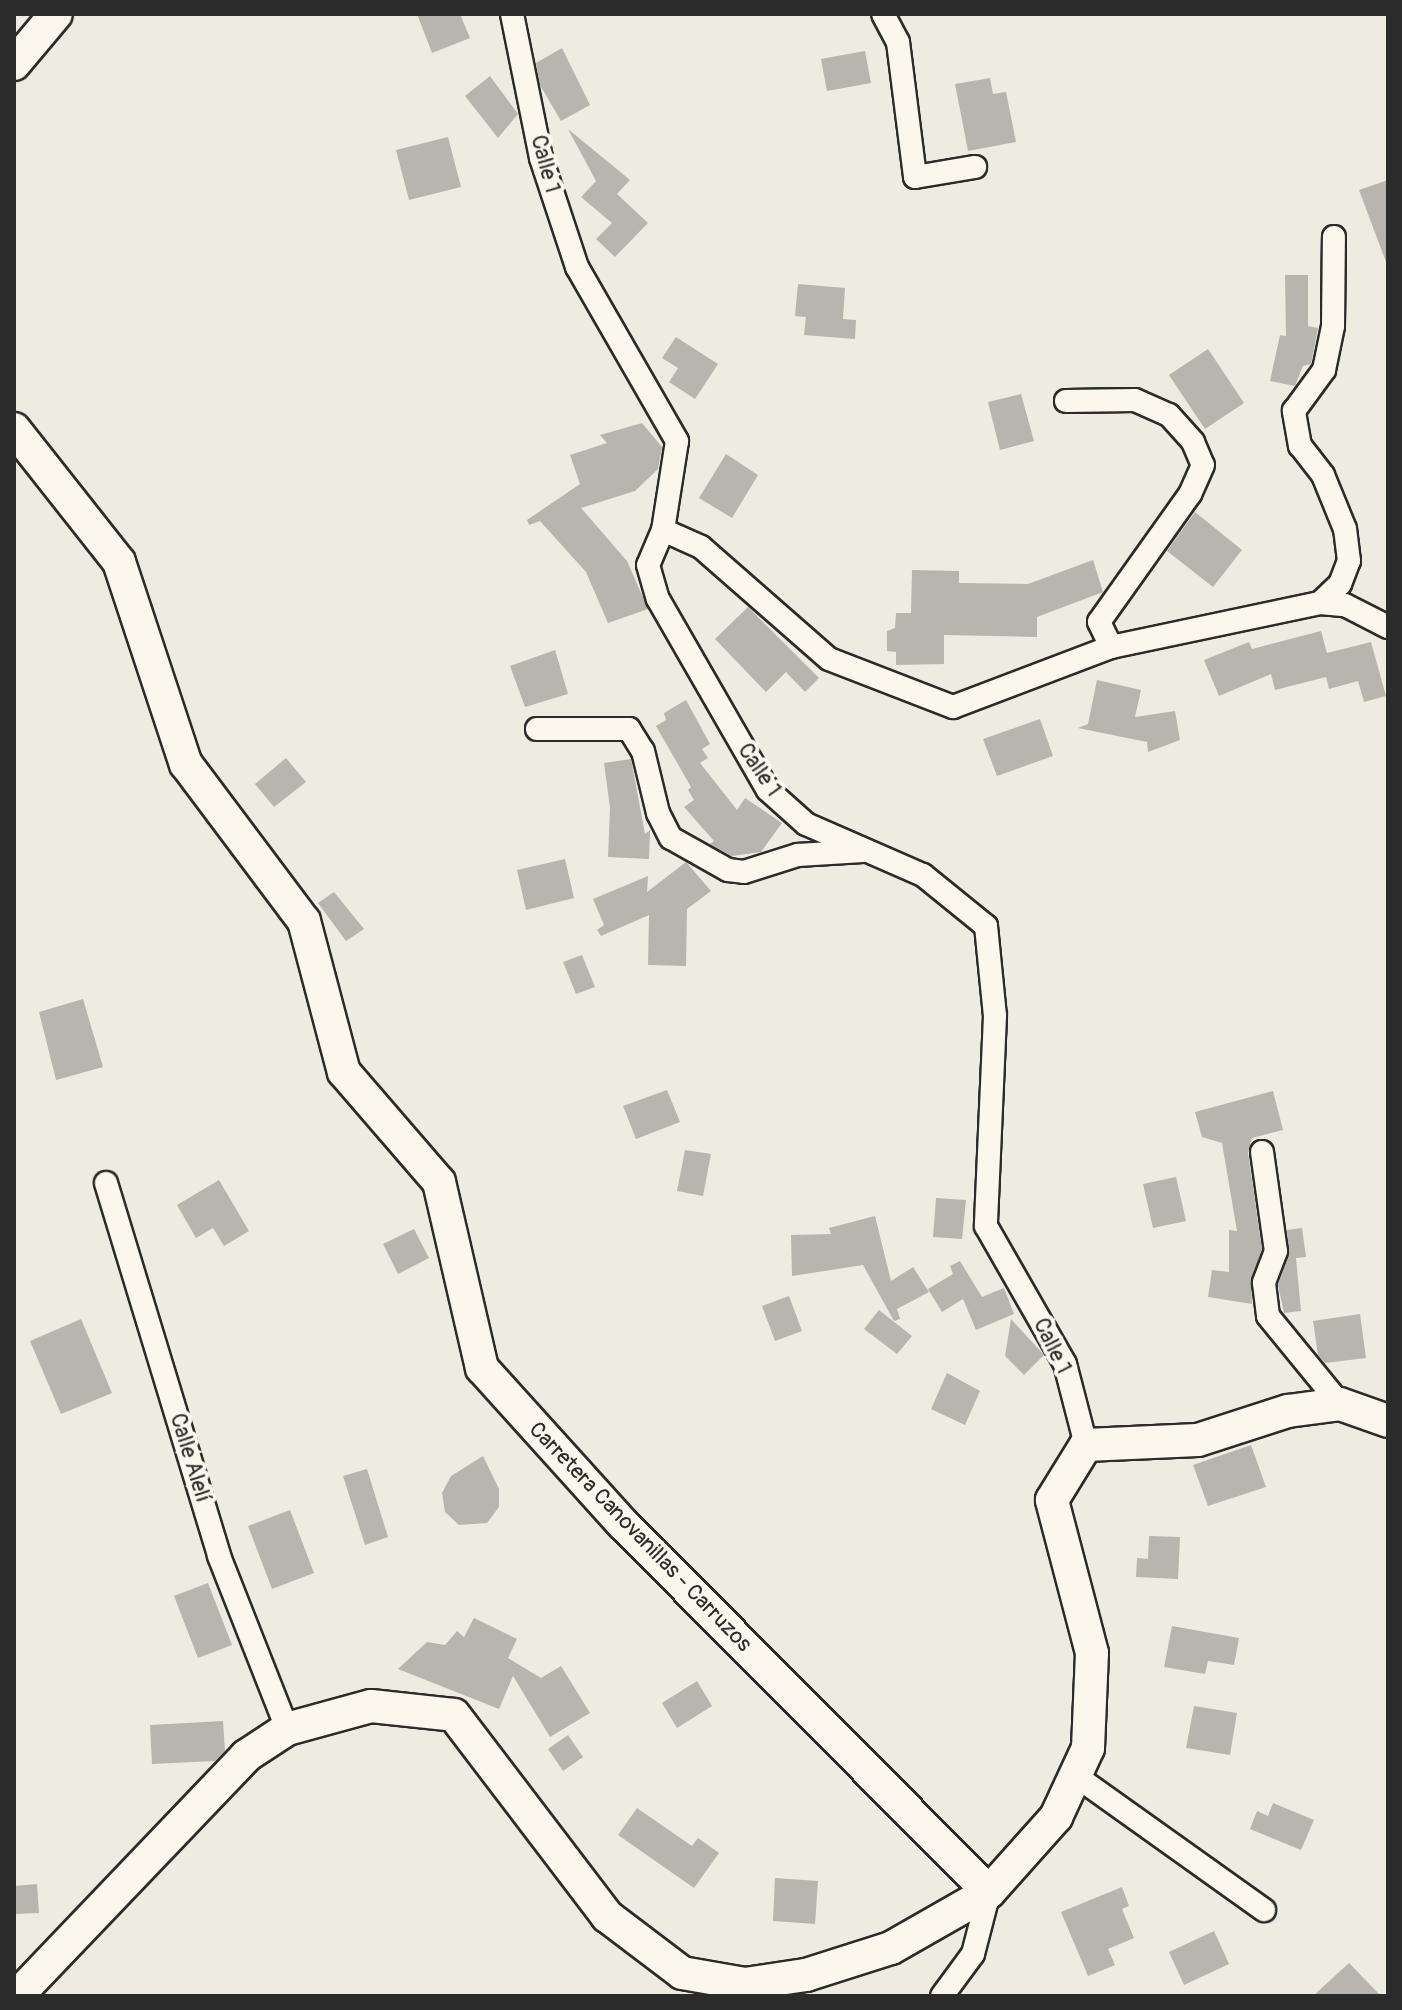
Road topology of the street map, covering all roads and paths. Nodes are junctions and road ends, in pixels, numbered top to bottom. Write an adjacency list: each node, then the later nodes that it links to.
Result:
1 (56, 14): 4 (street)
2 (512, 14): 9 (street, Calle 1)
3 (883, 14): 5 (street)
4 (14, 64)
5 (975, 167)
6 (1334, 237): 10 (street)
7 (1066, 401): 12 (street)
8 (14, 429): 22 (street, Carretera Canovanillas - Carruzos)
9 (663, 530): 12 (street); 14 (street, Calle 1)
10 (1320, 603): 11 (street); 12 (street)
11 (1388, 627)
12 (1111, 647)
13 (537, 729): 14 (street)
14 (869, 851): 19 (street, Calle 1)
15 (1262, 1152): 17 (street)
16 (106, 1183): 20 (street, Calle Alelí)
17 (1340, 1404): 18 (street); 19 (street)
18 (1388, 1421)
19 (1086, 1445): 21 (street)
20 (287, 1729): 22 (street); 24 (street)
21 (1076, 1776): 22 (street); 23 (street)
22 (989, 1892): 25 (street)
23 (1264, 1910)
24 (18, 1993)
25 (942, 1996)

